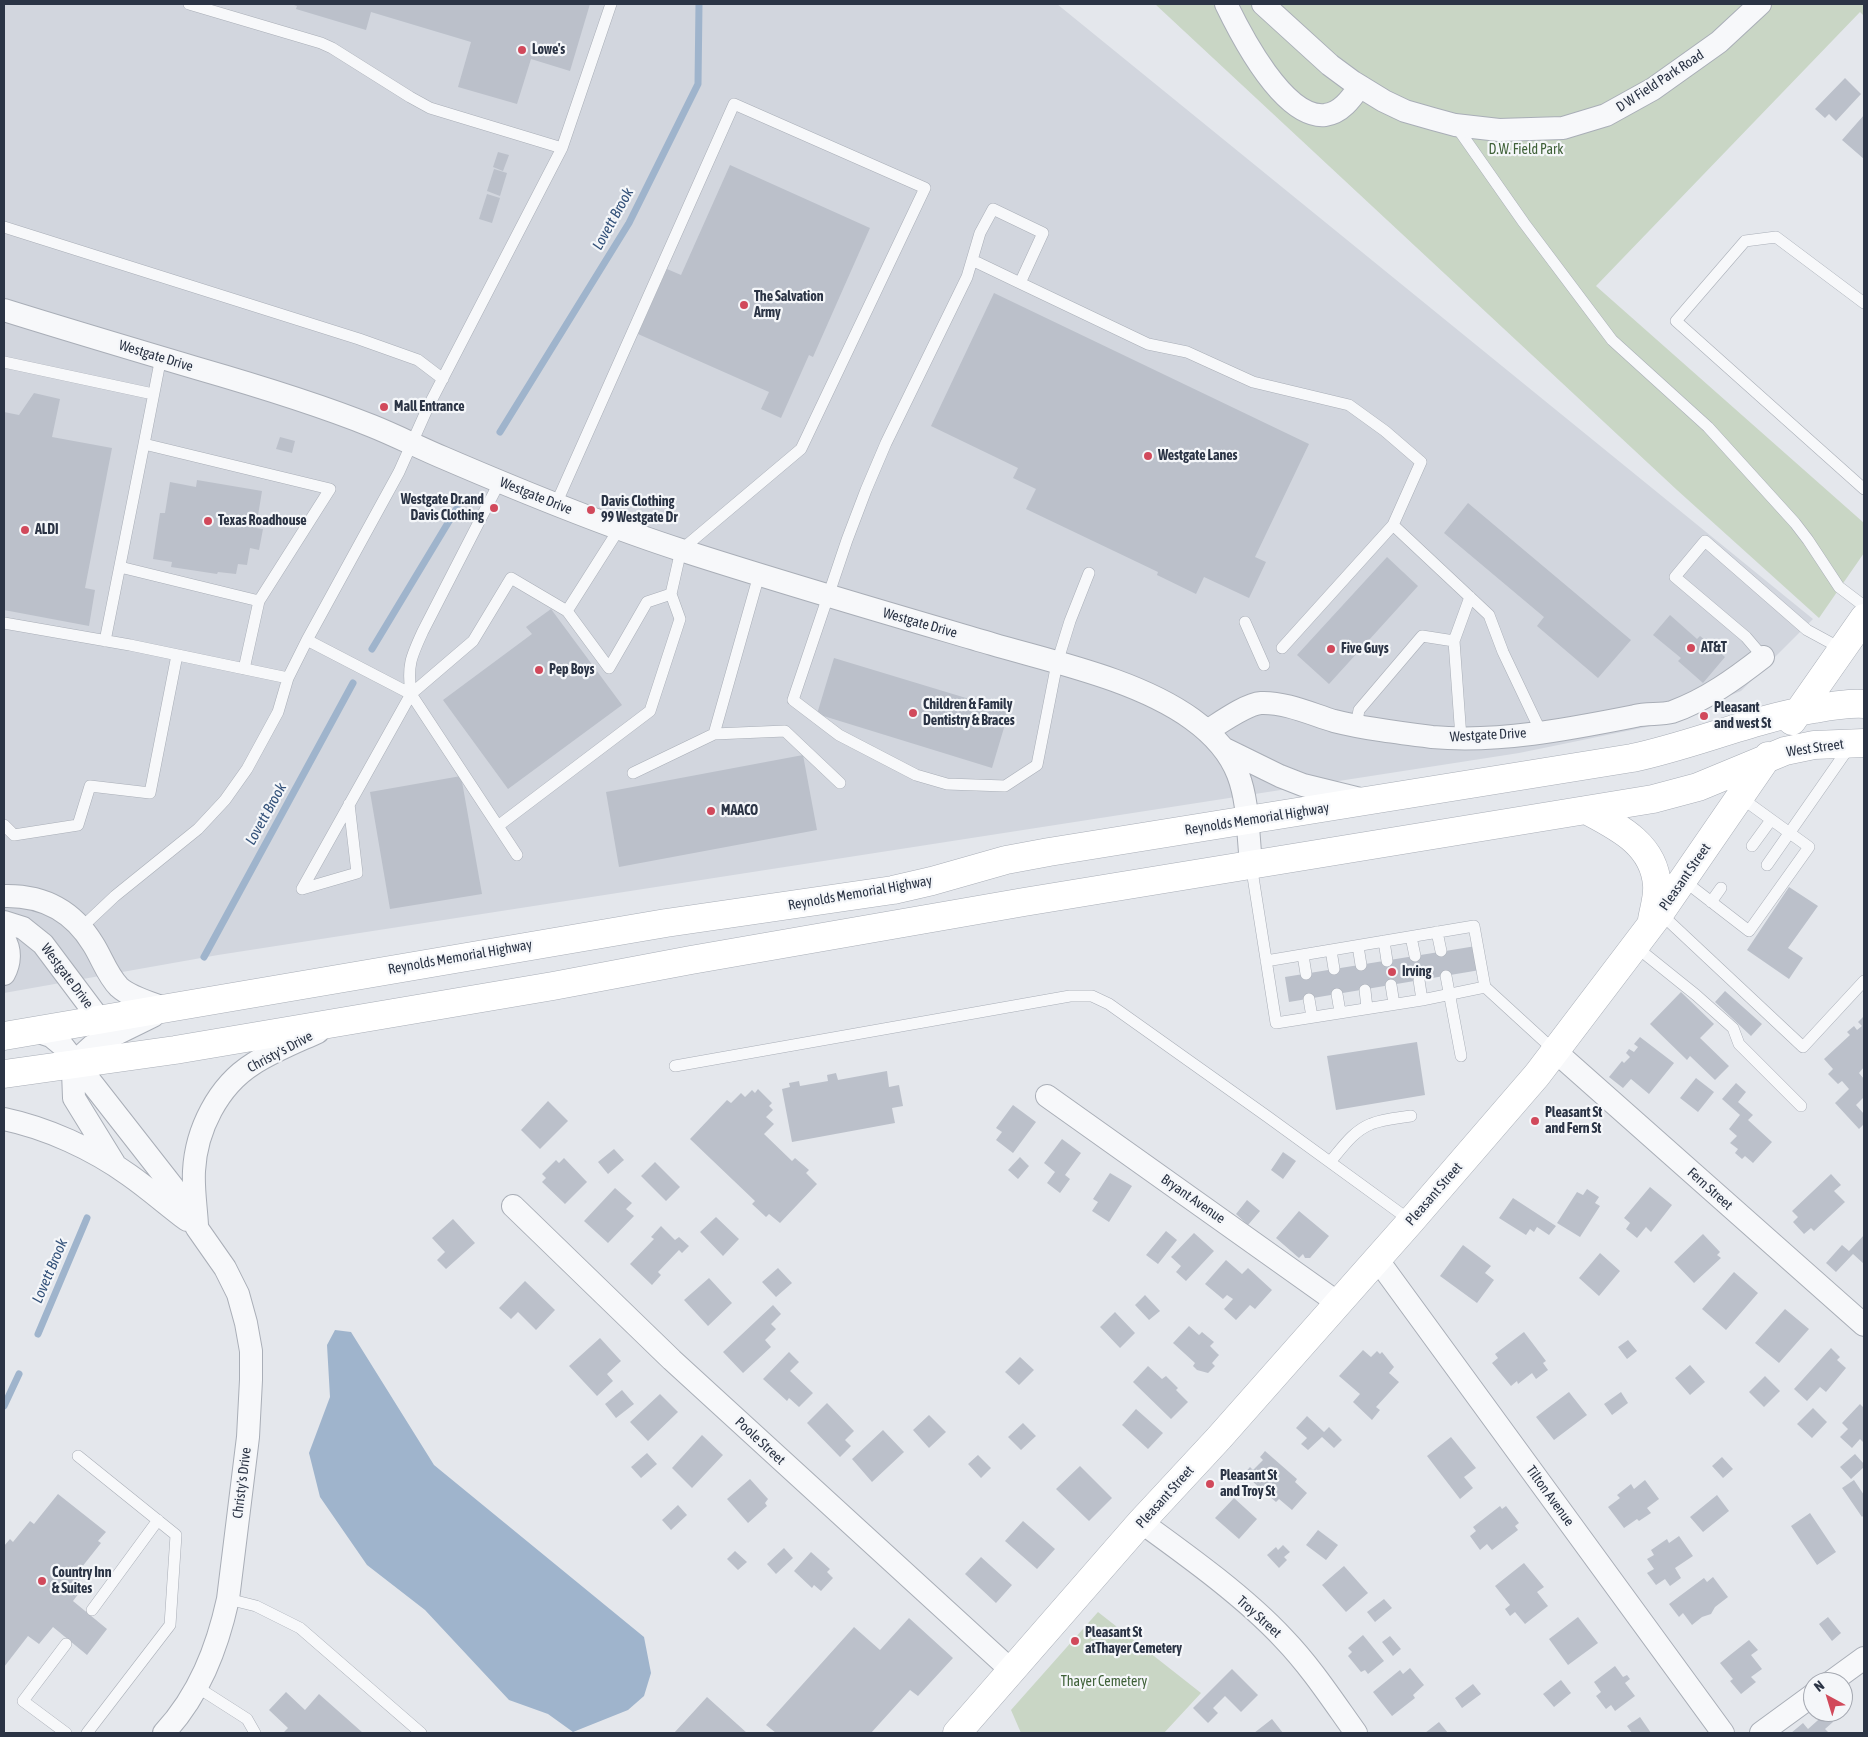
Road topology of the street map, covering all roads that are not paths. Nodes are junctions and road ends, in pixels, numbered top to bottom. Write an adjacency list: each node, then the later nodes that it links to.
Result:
1 (188, 4): 8 (lane)
2 (611, 4): 8 (lane)
3 (1226, 4): 6 (street)
4 (1263, 4): 6 (street, D W Field Park Road)
5 (1760, 4): 7 (street, D W Field Park Road)
6 (1360, 86): 7 (street, D W Field Park Road)
7 (1455, 125): 33 (lane)
8 (562, 148): 16 (lane)
9 (4, 227): 16 (lane)
10 (972, 260): 11 (lane); 11 (lane); 30 (lane)
11 (1020, 283): 23 (lane)
12 (1864, 303): 21 (lane)
13 (4, 310): 14 (street, Westgate Drive)
14 (161, 357): 17 (lane); 19 (street, Westgate Drive)
15 (4, 362): 17 (lane)
16 (442, 379): 19 (lane)
17 (154, 394): 18 (lane)
18 (144, 444): 26 (lane); 32 (lane)
19 (413, 444): 20 (street, Westgate Drive); 38 (lane)
20 (500, 481): 22 (street, Westgate Drive); 49 (lane)
21 (1864, 489)
22 (556, 504): 24 (street, Westgate Drive); 25 (lane)
23 (1393, 525): 31 (lane); 41 (lane)
24 (619, 529): 25 (street, Westgate Drive); 34 (lane)
25 (681, 550): 28 (street, Westgate Drive); 29 (lane)
26 (120, 567): 32 (lane); 39 (lane)
27 (1089, 573): 45 (lane)
28 (759, 575): 30 (street, Westgate Drive); 55 (lane)
29 (671, 594): 34 (lane); 69 (lane)
30 (829, 596): 45 (street, Westgate Drive); 45 (lane)
31 (1470, 597): 40 (lane); 54 (lane)
32 (259, 601): 47 (lane)
33 (1864, 606)
34 (567, 611): 49 (lane)
35 (1864, 618): 42 (main road, Pleasant Street)
36 (1245, 622): 46 (lane)
37 (4, 623): 39 (lane)
38 (307, 640): 48 (lane); 49 (lane)
39 (105, 641): 43 (lane)
40 (1454, 641): 52 (lane); 56 (lane)
41 (1282, 648)
42 (1842, 649): 44 (lane); 51 (main road, Pleasant Street)
43 (177, 655): 47 (lane); 71 (lane)
44 (1763, 657): 54 (street, Westgate Drive)
45 (1057, 663): 53 (street, Westgate Drive)
46 (1264, 665)
47 (244, 669): 48 (lane)
48 (288, 678): 82 (lane)
49 (411, 694): 64 (lane); 69 (lane)
50 (1864, 704): 51 (main road)
51 (1799, 711): 59 (main road, Pleasant Street); 63 (main road, Reynolds Memorial Highway)
52 (1356, 726): 53 (street, Westgate Drive); 56 (street, Westgate Drive)
53 (1207, 731): 58 (street, Westgate Drive)
54 (1541, 732): 56 (street, Westgate Drive)
55 (714, 734): 60 (lane); 61 (lane)
56 (1461, 738)
57 (1858, 743): 59 (main road, West Street); 70 (lane)
58 (1225, 749): 63 (street); 67 (street, Westgate Drive)
59 (1767, 758): 62 (main road, Pleasant Street); 65 (main road)
60 (633, 773)
61 (840, 783)
62 (1740, 798): 66 (lane); 76 (main road, Pleasant Street)
63 (1368, 801): 67 (main road, Reynolds Memorial Highway)
64 (349, 804): 64 (lane)
65 (1586, 810): 74 (main road); 80 (main road)
66 (1771, 820): 70 (lane); 72 (lane)
67 (1247, 821): 74 (street, Westgate Drive); 111 (main road, Reynolds Memorial Highway)
68 (4, 825): 71 (lane)
69 (498, 826): 73 (lane)
70 (1789, 833): 75 (lane); 79 (lane)
71 (9, 836)
72 (1752, 846)
73 (517, 855)
74 (1251, 864): 93 (lane); 115 (main road)
75 (1767, 865)
76 (1683, 880): 79 (lane); 80 (main road, Pleasant Street)
77 (1721, 888): 79 (lane)
78 (4, 896): 82 (street, Westgate Drive)
79 (1711, 902)
80 (1656, 918): 88 (main road, Pleasant Street); 102 (lane)
81 (4, 922): 116 (street, Westgate Drive)
82 (81, 928): 97 (street, Westgate Drive)
83 (1437, 932): 84 (lane); 90 (lane); 104 (lane)
84 (1411, 937): 86 (lane); 92 (lane)
85 (4, 939): 98 (street)
86 (1384, 941): 87 (lane); 94 (lane)
87 (1358, 946): 89 (lane); 95 (lane)
88 (1635, 946): 119 (main road, Pleasant Street); 126 (lane)
89 (1331, 950): 91 (lane); 96 (lane)
90 (1441, 951)
91 (1303, 955): 93 (lane); 99 (lane)
92 (1415, 956)
93 (1266, 960): 114 (lane)
94 (1387, 961)
95 (1361, 965)
96 (1334, 969)
97 (109, 973): 111 (street, Westgate Drive); 116 (street, Westgate Drive)
98 (4, 974)
99 (1306, 974)
100 (1446, 976): 106 (lane)
101 (1419, 980): 109 (lane)
102 (1864, 981)
103 (1391, 985): 110 (lane)
104 (1485, 987): 106 (lane); 119 (lane)
105 (1365, 990): 112 (lane)
106 (1450, 993): 109 (lane); 122 (lane)
107 (1337, 994): 113 (lane)
108 (1309, 998): 114 (lane)
109 (1422, 1000): 110 (lane)
110 (1394, 1004): 112 (lane)
111 (167, 1008): 116 (main road, Reynolds Memorial Highway)
112 (1368, 1008): 113 (lane)
113 (1340, 1012): 114 (lane)
114 (1312, 1017)
115 (337, 1022): 121 (main road); 133 (street, Christy's Drive)
116 (106, 1028): 117 (main road, Reynolds Memorial Highway); 120 (street, Westgate Drive); 121 (street, Westgate Drive)
117 (36, 1031): 118 (main road, Reynolds Memorial Highway); 120 (street, Christy's Drive)
118 (4, 1036)
119 (1556, 1052): 132 (main road, Pleasant Street); 136 (street, Fern Street)
120 (69, 1054): 121 (main road); 124 (main road); 130 (street, Christy's Drive); 133 (street, Christy's Drive)
121 (140, 1055)
122 (1461, 1056)
123 (675, 1066): 129 (lane)
124 (14, 1072)
125 (1047, 1096): 135 (street, Bryant Avenue)
126 (1801, 1106)
127 (1410, 1116): 129 (lane)
128 (4, 1119): 130 (street, Christy's Drive)
129 (1330, 1162): 132 (lane)
130 (116, 1166): 133 (street, Christy's Drive)
131 (513, 1206): 144 (street, Poole Street)
132 (1411, 1221): 134 (main road, Pleasant Street)
133 (197, 1228): 140 (street, Christy's Drive)
134 (1377, 1259): 135 (main road, Pleasant Street); 155 (street, Tilton Avenue)
135 (1338, 1303): 139 (main road, Pleasant Street)
136 (1864, 1325)
137 (78, 1456): 138 (lane)
138 (158, 1520): 141 (lane); 149 (lane)
139 (1141, 1522): 144 (main road, Pleasant Street); 154 (street, Troy Street)
140 (228, 1599): 146 (street, Christy's Drive); 152 (lane)
141 (92, 1610)
142 (66, 1644): 148 (lane)
143 (1864, 1658): 145 (street)
144 (1012, 1671): 153 (main road, Pleasant Street)
145 (1845, 1672)
146 (197, 1687): 150 (street, Christy's Drive); 151 (lane)
147 (1803, 1702): 156 (street)
148 (66, 1733)
149 (87, 1733)
150 (164, 1733)
151 (255, 1733)
152 (422, 1733)
153 (957, 1733)
154 (1356, 1733)
155 (1723, 1733)
156 (1761, 1733)

